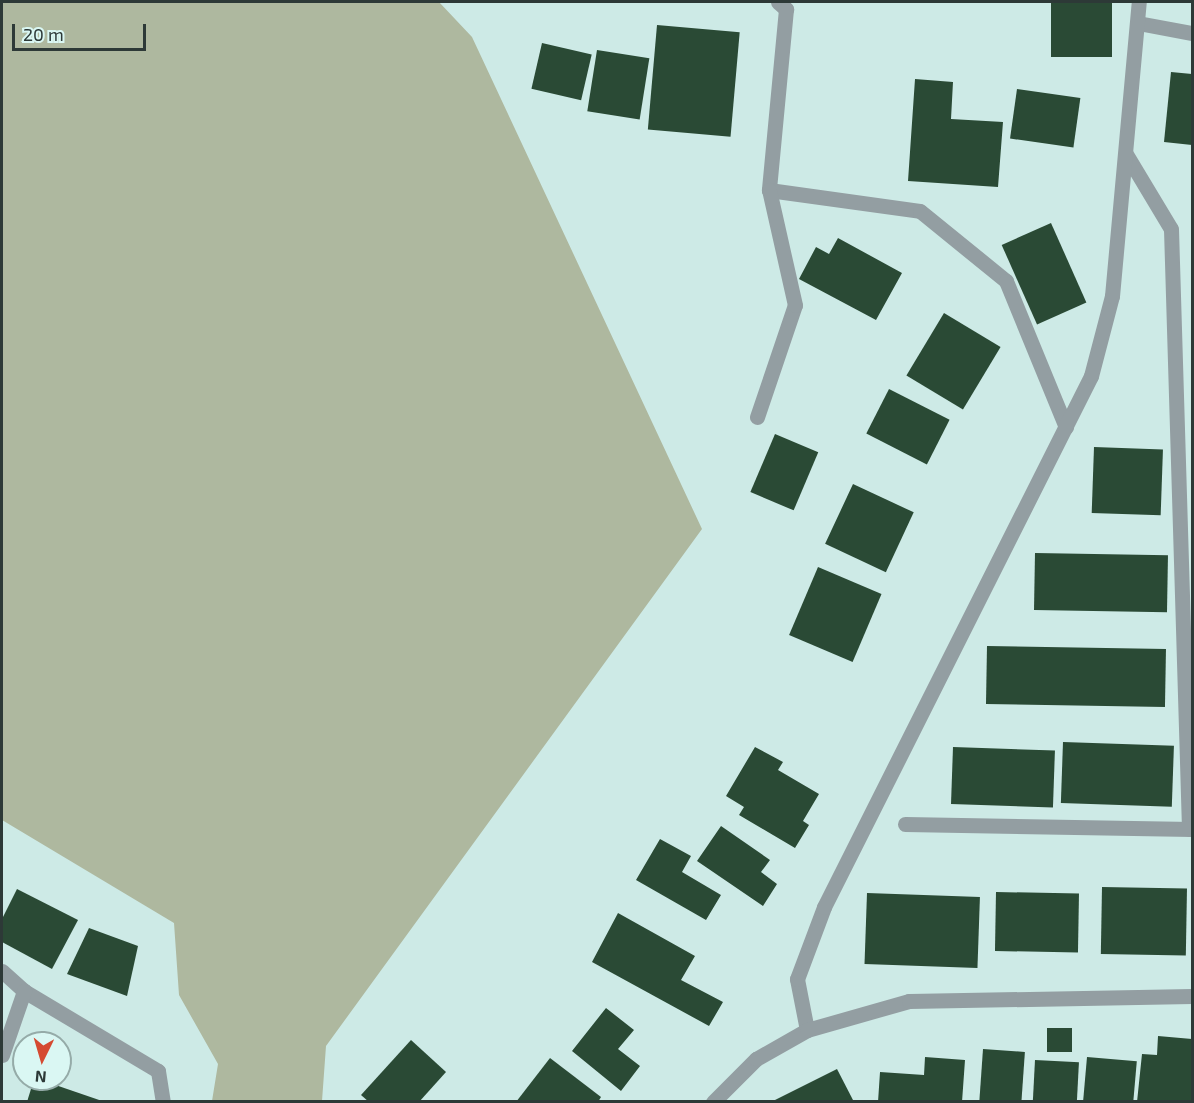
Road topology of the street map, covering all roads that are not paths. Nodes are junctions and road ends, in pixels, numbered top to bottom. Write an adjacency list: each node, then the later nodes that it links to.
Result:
1 (778, 2): 6 (street)
2 (1139, 2): 3 (street)
3 (1138, 22): 4 (street); 5 (street)
4 (1192, 33)
5 (1125, 154): 8 (street); 10 (street)
6 (769, 190): 7 (street); 8 (street)
7 (757, 417)
8 (1066, 427): 14 (street)
9 (905, 824): 10 (street)
10 (1191, 829)
11 (2, 971): 12 (street)
12 (24, 991): 15 (street); 16 (street)
13 (1192, 996): 14 (street)
14 (807, 1029): 17 (street)
15 (2, 1055)
16 (163, 1101)
17 (713, 1101)

